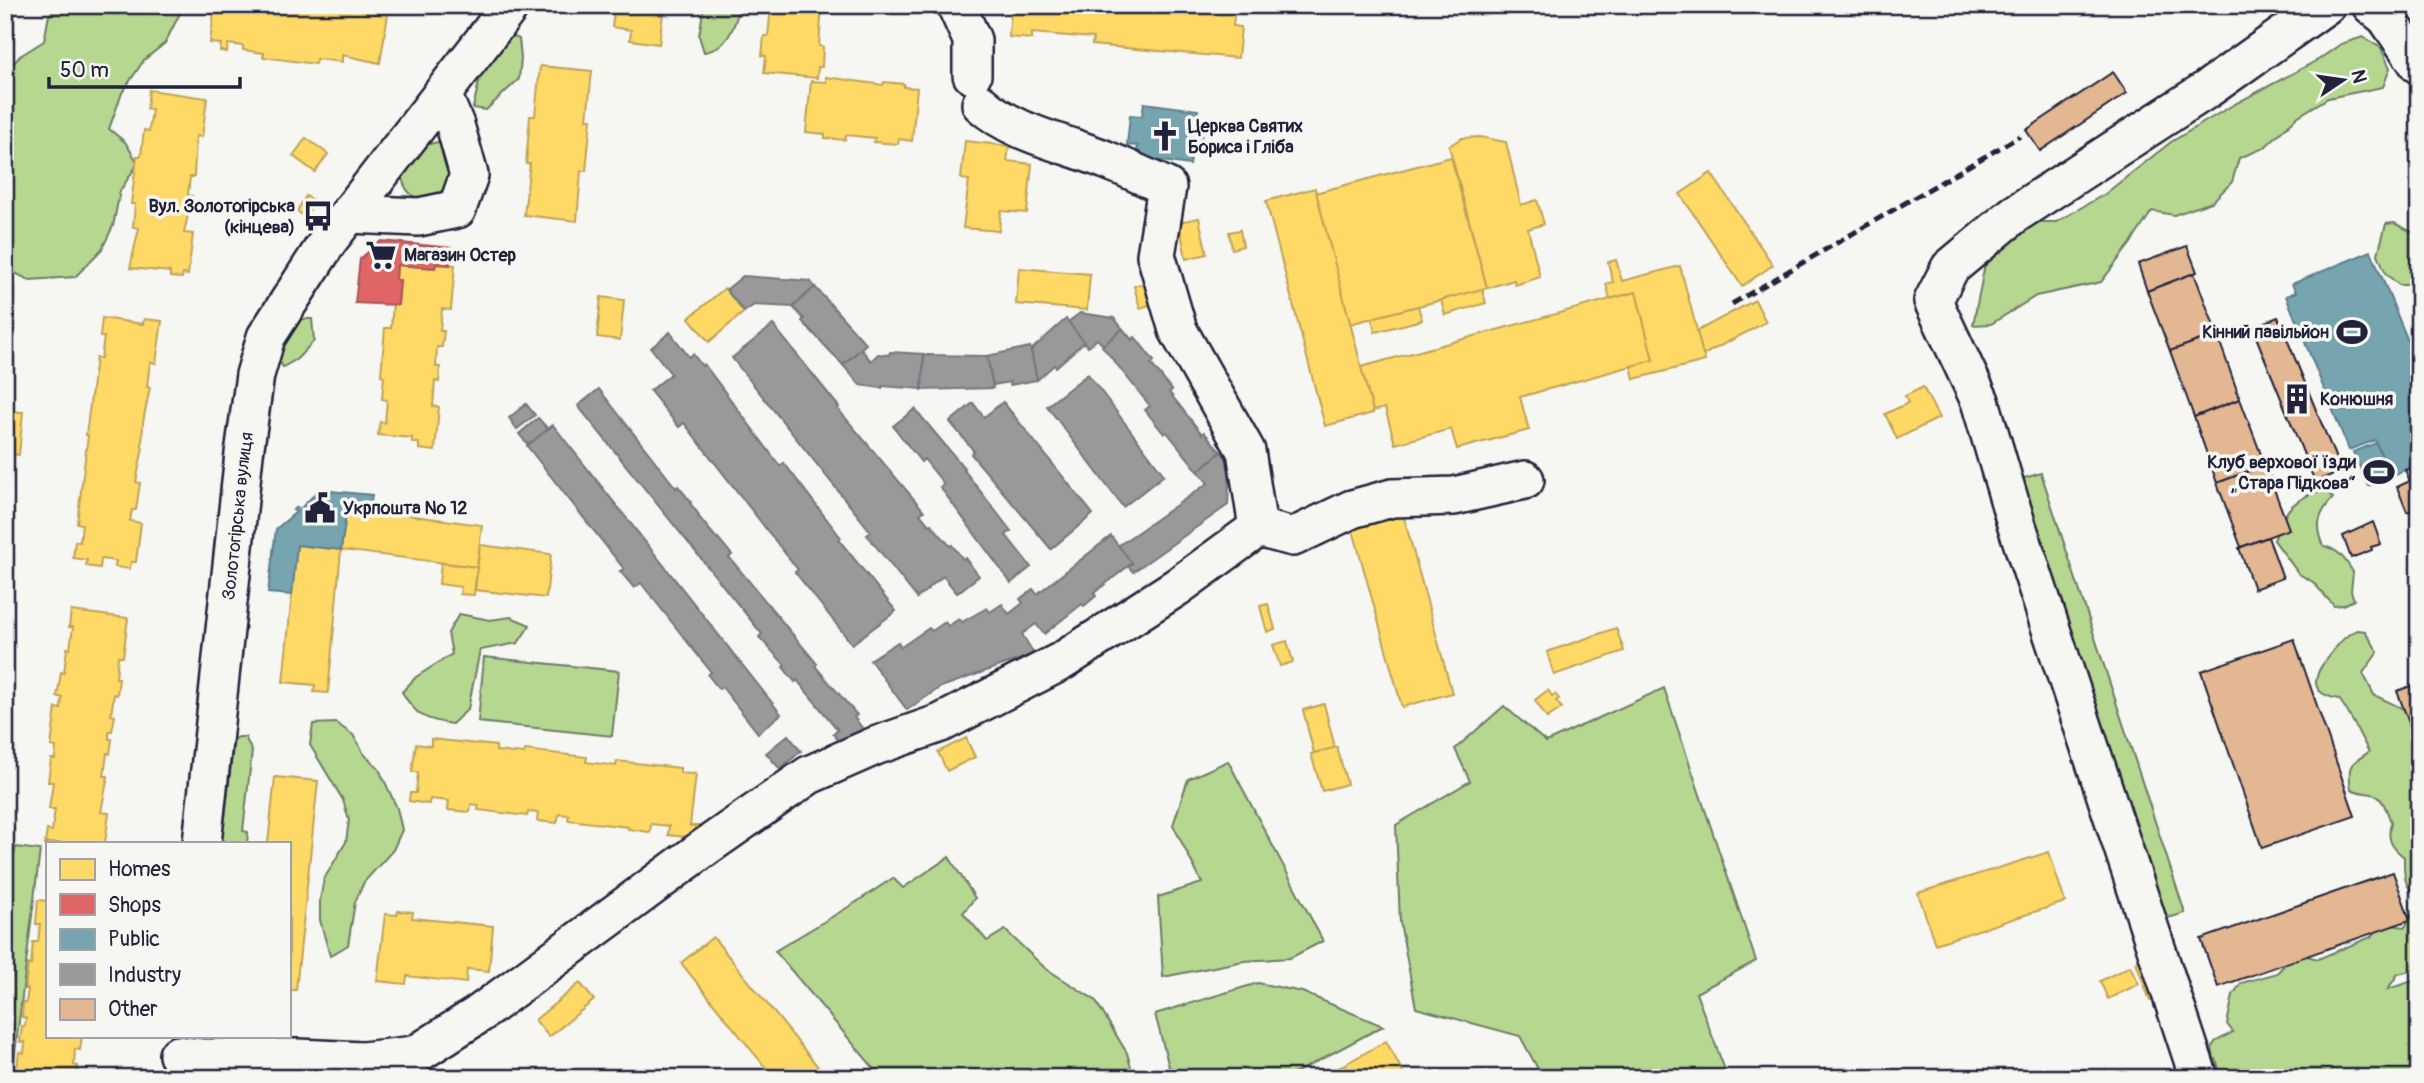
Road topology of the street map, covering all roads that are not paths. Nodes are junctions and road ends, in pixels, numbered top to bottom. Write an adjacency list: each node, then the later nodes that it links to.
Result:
1 (511, 5): 6 (street, Золотогірська вулиця)
2 (956, 5): 9 (street)
3 (2326, 5): 12 (street)
4 (2371, 5): 5 (street)
5 (2419, 65)
6 (442, 94): 7 (street, Золотогірська вулиця); 7 (street)
7 (349, 214): 10 (street, Золотогірська вулиця)
8 (1525, 480): 9 (street)
9 (1258, 528): 11 (street)
10 (202, 842)
11 (177, 1056)
12 (2199, 1078)

